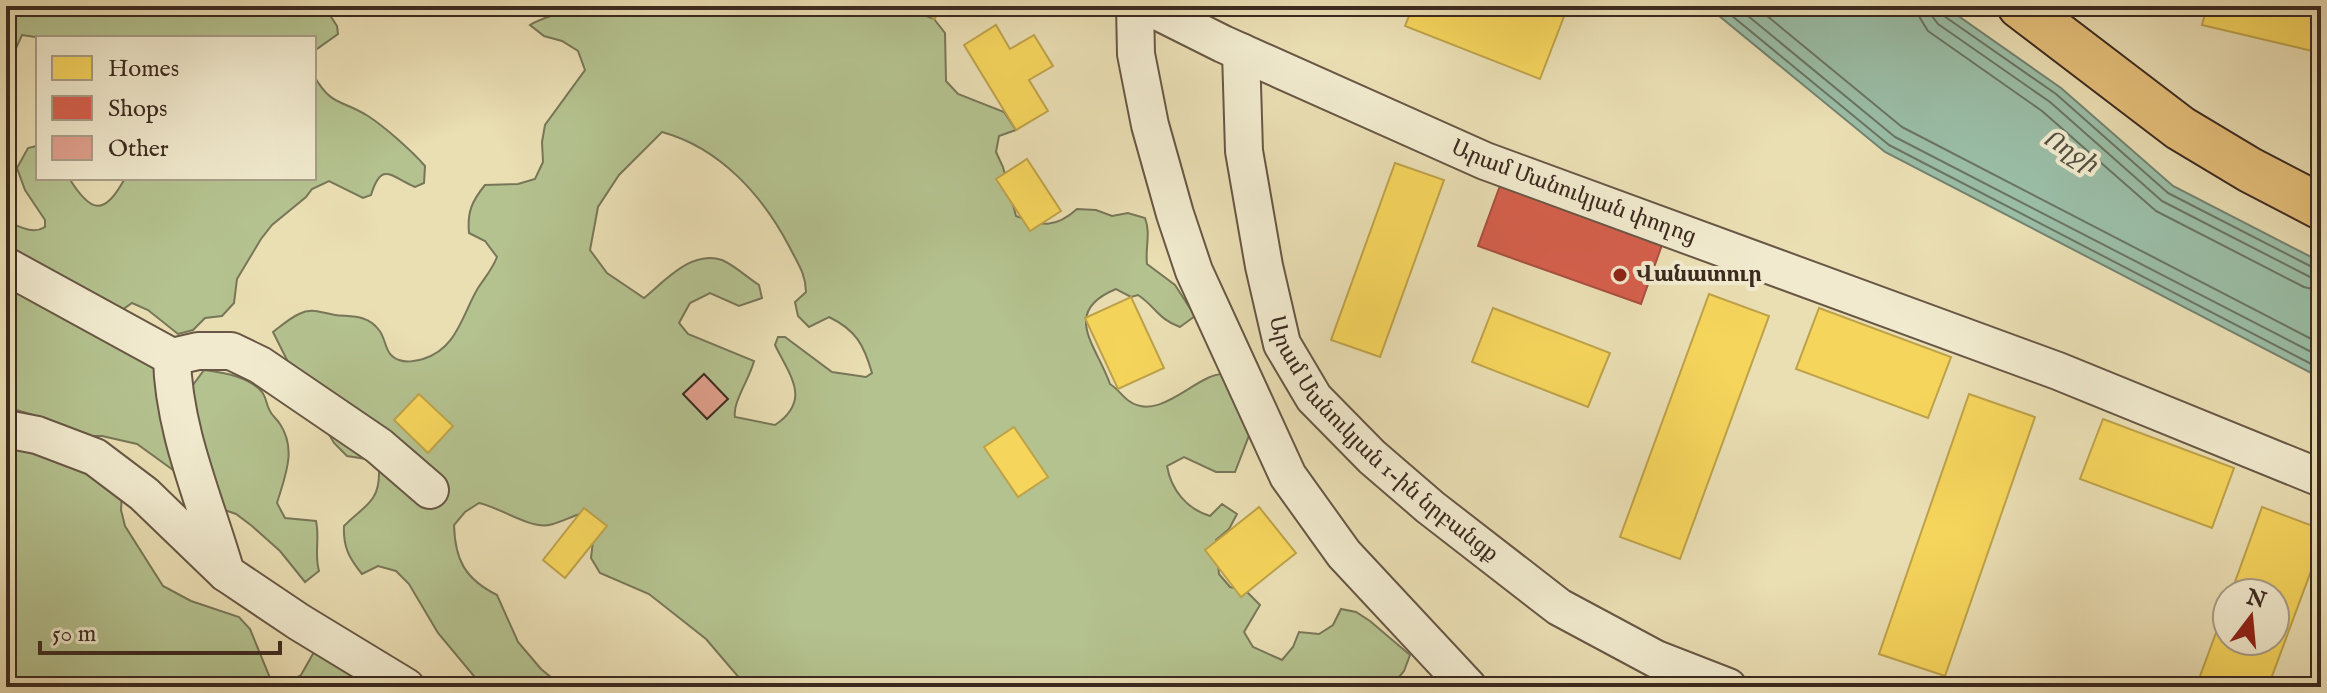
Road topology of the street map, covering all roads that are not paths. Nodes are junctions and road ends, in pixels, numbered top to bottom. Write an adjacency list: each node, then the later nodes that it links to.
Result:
1 (1135, 6): 13 (street)
2 (1147, 6): 4 (street, Արամ Մանուկյան փողոց)
3 (2020, 6): 5 (highway)
4 (1241, 52): 9 (street, Արամ Մանուկյան փողոց); 14 (street, Արամ Մանուկյան 1-ին նրբանցք)
5 (2321, 207)
6 (6, 266): 7 (street)
7 (172, 357): 10 (street); 11 (street)
8 (6, 429): 11 (street)
9 (2321, 478)
10 (430, 490)
11 (226, 573): 12 (street)
12 (406, 687)
13 (1468, 687)
14 (1728, 687)

